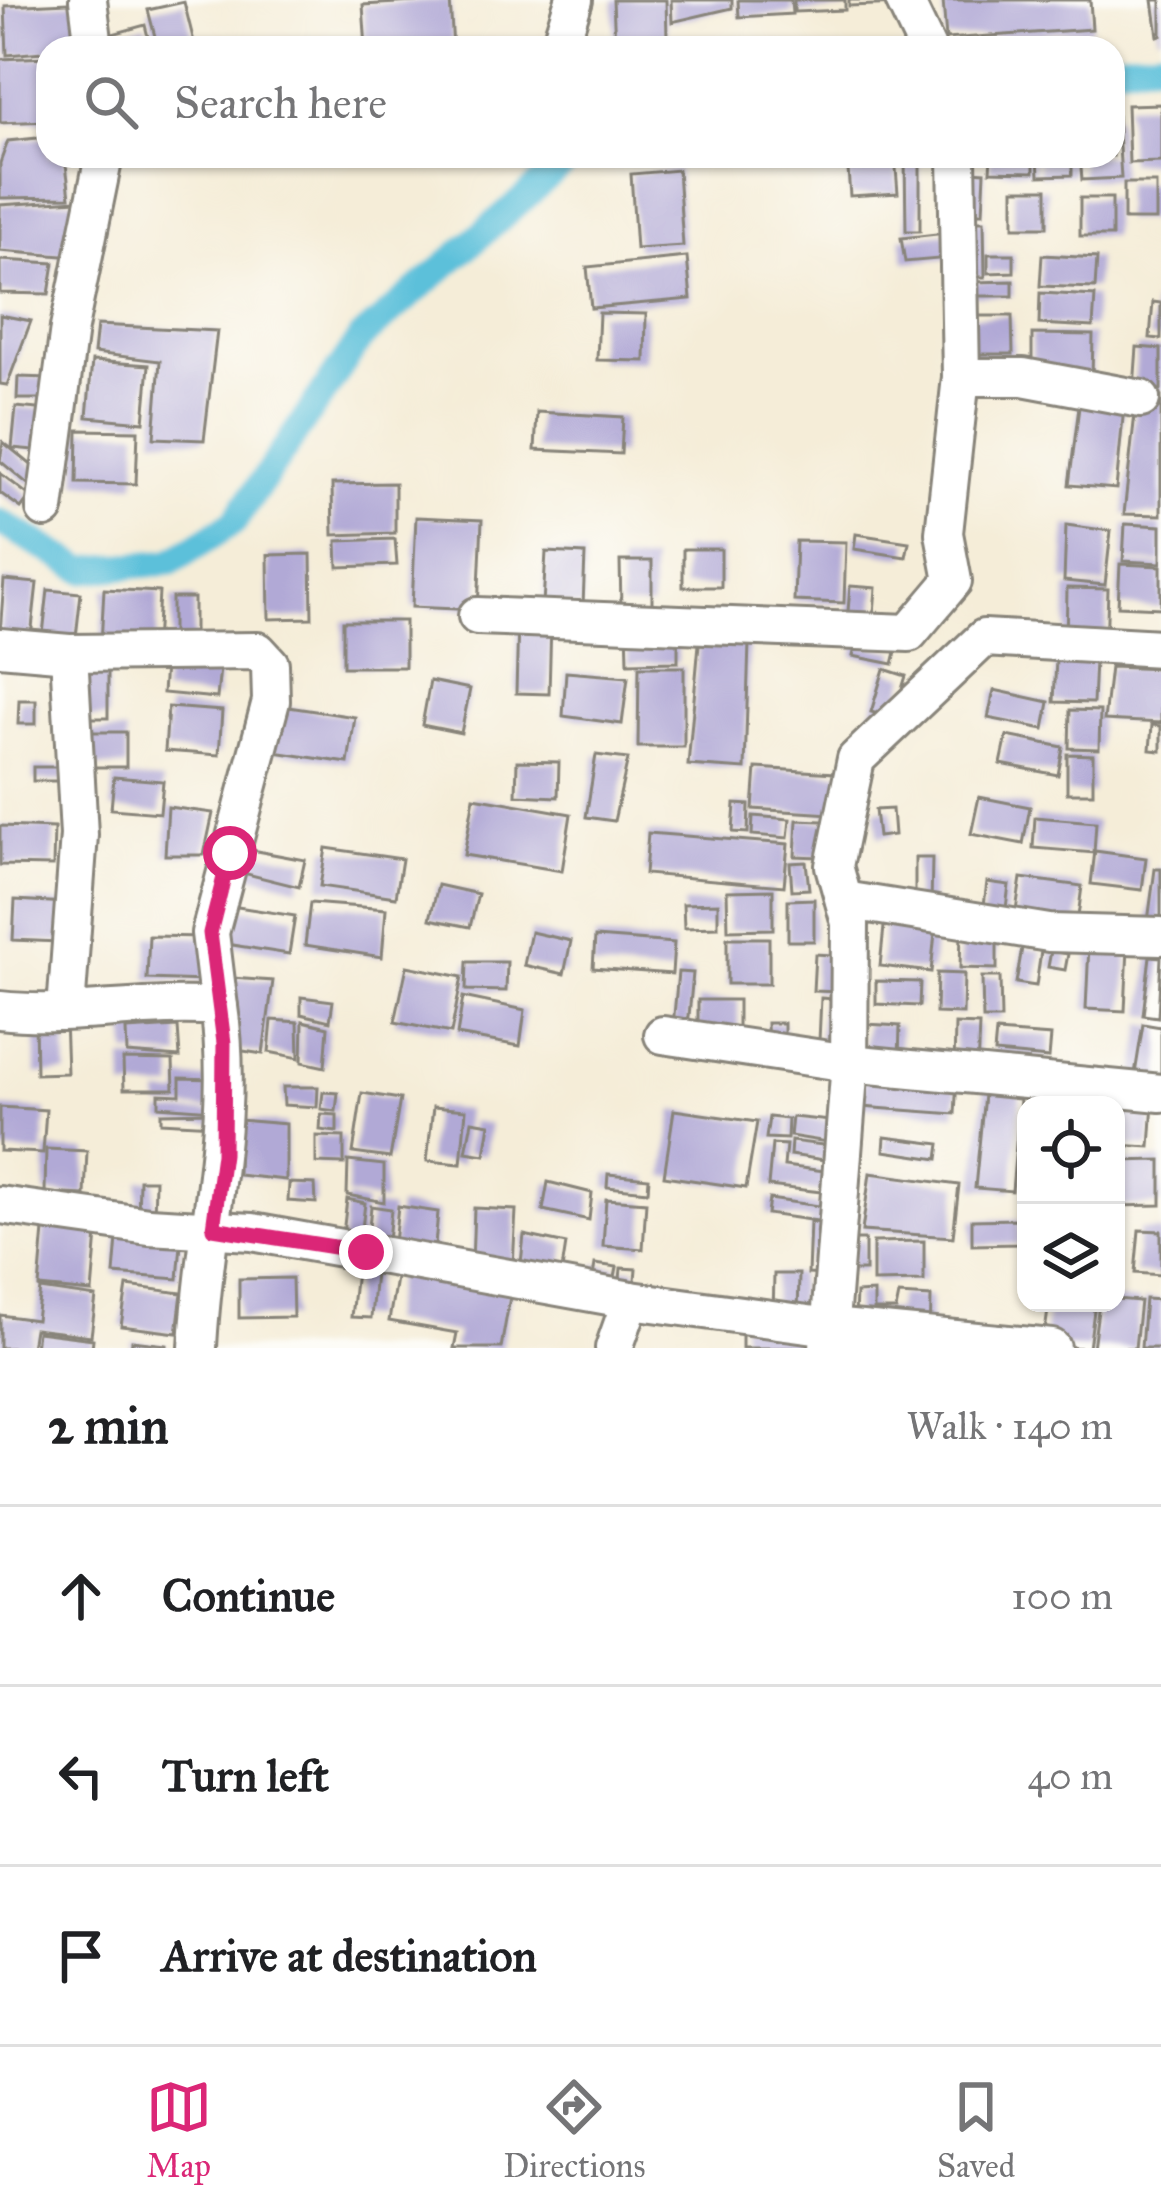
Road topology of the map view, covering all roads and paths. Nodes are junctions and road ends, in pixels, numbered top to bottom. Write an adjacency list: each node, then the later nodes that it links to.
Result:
1 (88, 0): 3 (street)
2 (574, 0): 4 (street)
3 (92, 36)
4 (563, 36)
5 (102, 168): 9 (street)
6 (956, 168): 7 (street)
7 (962, 377): 8 (street); 10 (street)
8 (1141, 399)
9 (45, 509)
10 (477, 616)
11 (0, 646): 13 (street)
12 (1161, 648): 14 (street)
13 (69, 653): 16 (street); 18 (street)
14 (844, 901): 15 (street); 20 (street)
15 (1161, 936)
16 (219, 1007): 18 (street); 23 (street)
17 (0, 1010): 18 (street)
18 (66, 1010)
19 (663, 1035): 20 (street)
20 (849, 1063): 21 (street); 25 (street)
21 (1161, 1093)
22 (0, 1205): 23 (street)
23 (213, 1228): 24 (street); 26 (street)
24 (631, 1300): 25 (street); 27 (street)
25 (829, 1338): 28 (street)
26 (198, 1348)
27 (614, 1348)
28 (1052, 1348)

